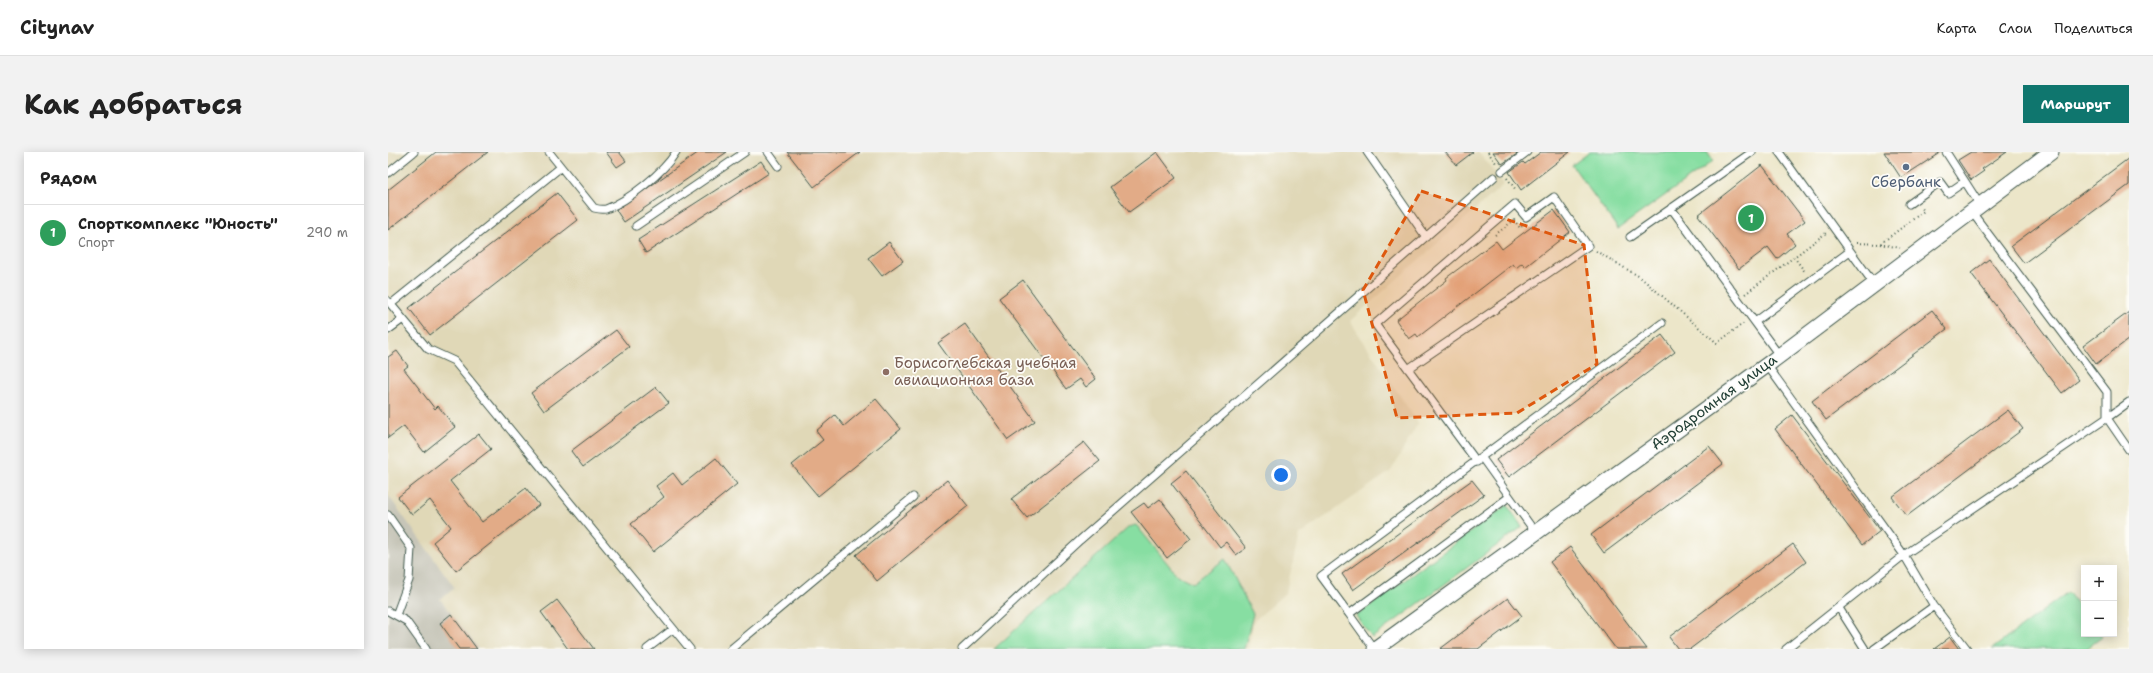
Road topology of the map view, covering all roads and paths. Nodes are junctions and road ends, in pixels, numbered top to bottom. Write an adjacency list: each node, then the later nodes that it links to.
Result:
1 (414, 152): 15 (lane)
2 (549, 152): 13 (lane)
3 (676, 152): 13 (lane)
4 (745, 152): 23 (lane)
5 (768, 152): 12 (lane)
6 (1367, 152): 25 (lane)
7 (1527, 152): 14 (lane)
8 (1752, 152): 20 (lane)
9 (1779, 152): 24 (lane)
10 (1946, 152): 17 (lane)
11 (2051, 152): 21 (street, Аэродромная улица)
12 (778, 166)
13 (561, 167): 37 (lane)
14 (1502, 171)
15 (388, 173)
16 (1494, 177): 25 (lane)
17 (1964, 182): 18 (lane); 21 (lane)
18 (1916, 199): 19 (lane); 29 (path)
19 (1909, 204)
20 (1671, 208): 26 (lane); 36 (lane)
21 (1975, 208): 32 (street, Аэродромная улица); 47 (lane)
22 (1525, 224): 27 (path)
23 (636, 226)
24 (1833, 228): 28 (lane); 33 (path)
25 (1426, 237): 65 (lane)
26 (1630, 237)
27 (1489, 240)
28 (1844, 243): 29 (path); 31 (lane)
29 (1880, 244): 32 (path)
30 (1588, 246): 38 (path); 45 (lane); 45 (lane)
31 (1850, 251): 35 (lane); 40 (lane)
32 (1918, 251): 35 (street, Аэродромная улица)
33 (1794, 257): 34 (path); 36 (path)
34 (1806, 274)
35 (1874, 284): 43 (street, Аэродромная улица)
36 (1738, 299): 38 (lane)
37 (389, 302): 39 (lane)
38 (1750, 315): 40 (lane)
39 (402, 319): 42 (lane); 60 (lane)
40 (1755, 322): 43 (lane)
41 (1662, 323): 49 (lane)
42 (388, 330)
43 (1779, 355): 44 (street, Аэродромная улица)
44 (1767, 364): 53 (street, Аэродромная улица); 54 (lane)
45 (1408, 369): 49 (lane)
46 (2129, 402): 47 (lane)
47 (2107, 418): 48 (lane); 54 (lane)
48 (2129, 450)
49 (1480, 460): 51 (lane); 58 (lane)
50 (913, 496): 64 (lane)
51 (1509, 496): 53 (lane); 58 (lane)
52 (388, 516): 59 (lane)
53 (1535, 532): 66 (street, Аэродромная улица)
54 (1904, 555): 55 (lane); 56 (lane)
55 (1934, 606): 69 (lane); 70 (lane)
56 (1839, 608): 67 (lane); 68 (lane)
57 (388, 612): 59 (lane)
58 (1349, 614): 66 (lane)
59 (396, 615): 61 (lane)
60 (674, 629): 62 (lane); 63 (lane)
61 (426, 649)
62 (647, 649)
63 (690, 649)
64 (731, 649)
65 (962, 649)
66 (1375, 649)
67 (1786, 649)
68 (1865, 649)
69 (1874, 649)
70 (1968, 649)

